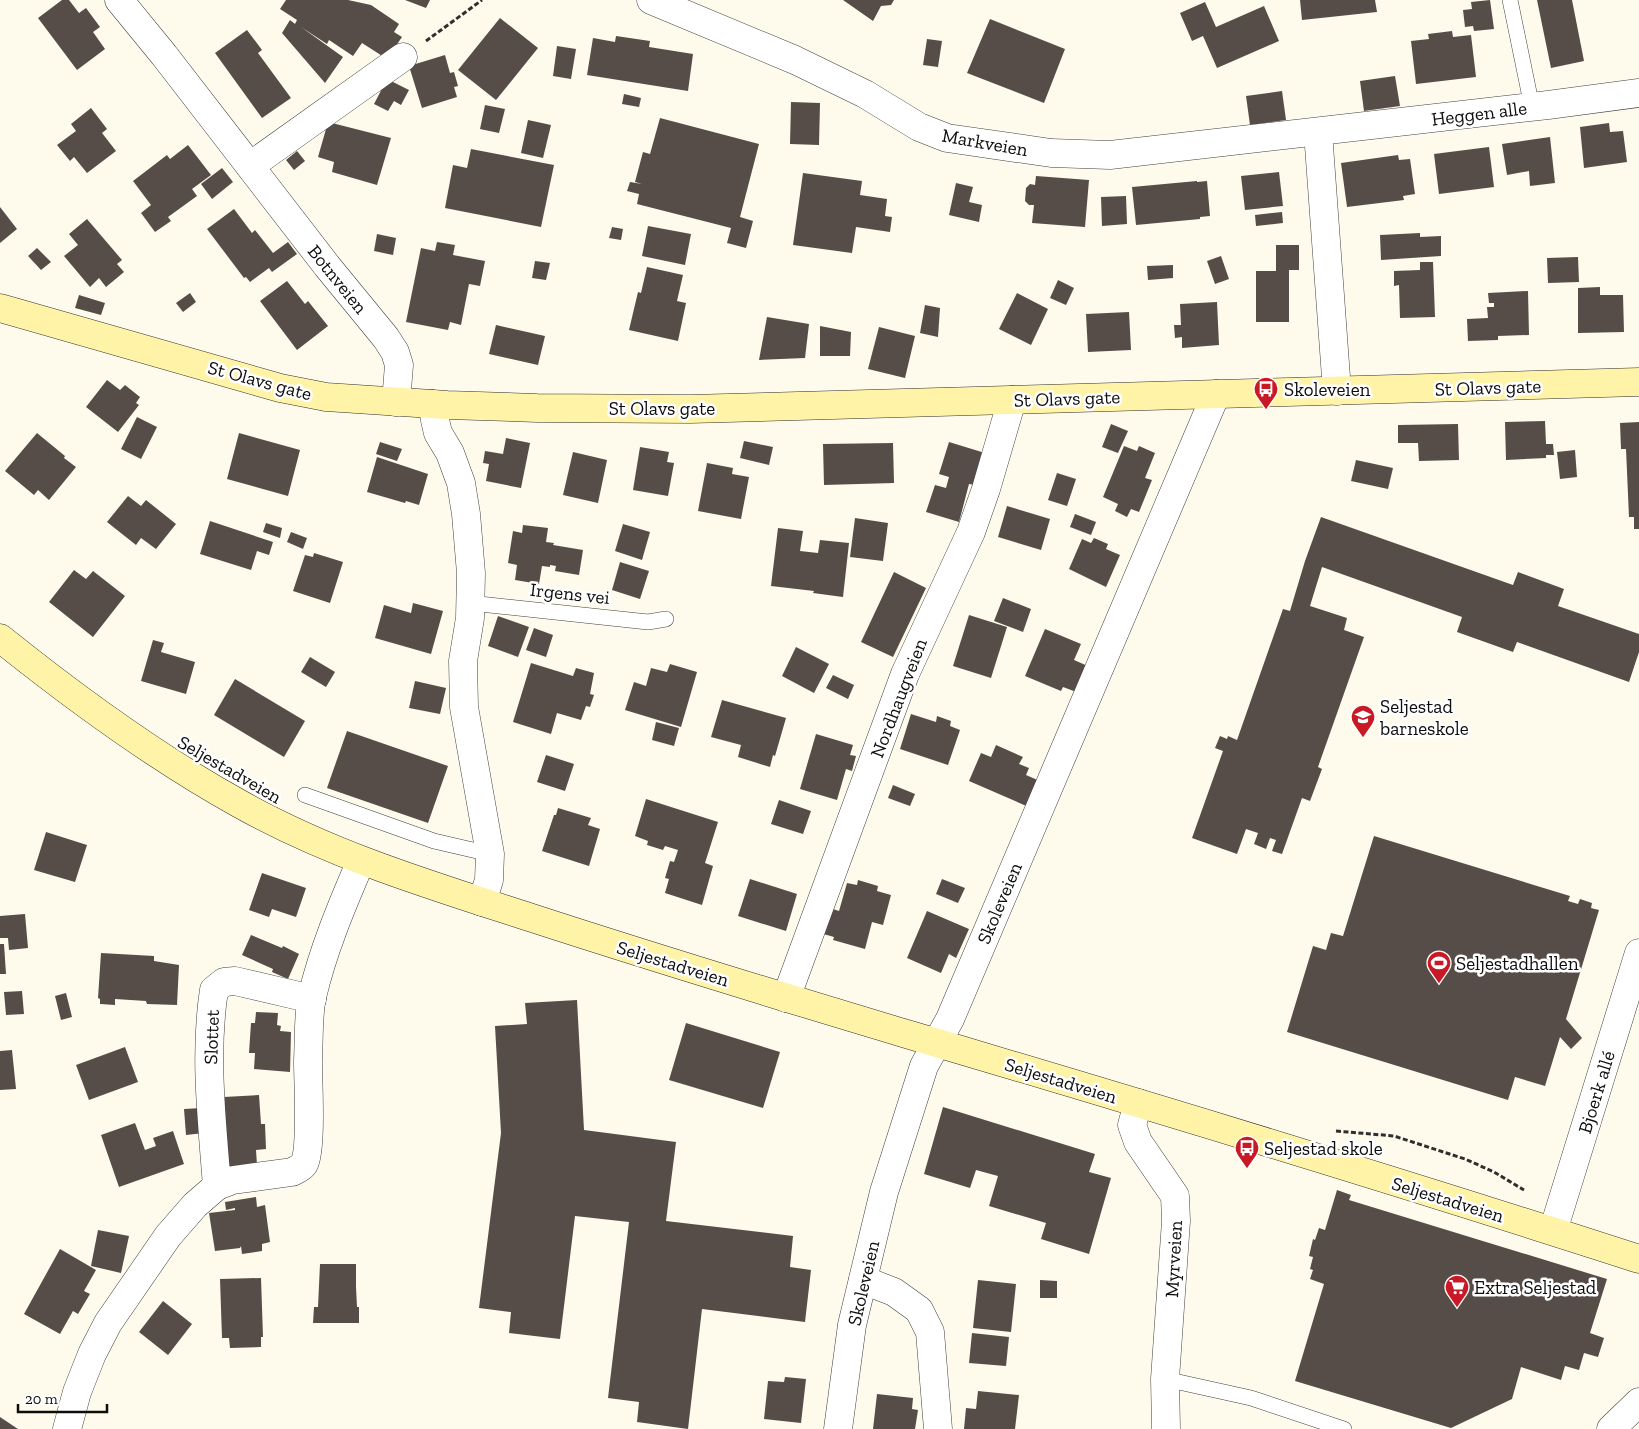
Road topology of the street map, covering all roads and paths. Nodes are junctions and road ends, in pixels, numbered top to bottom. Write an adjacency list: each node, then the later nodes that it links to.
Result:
1 (119, 0): 9 (street, Botnveien)
2 (482, 0): 5 (path)
3 (651, 0): 8 (street, Markveien)
4 (1510, 0): 7 (lane)
5 (403, 57): 9 (street)
6 (1639, 93): 7 (street, Heggen alle)
7 (1532, 107): 8 (street, Heggen alle)
8 (1318, 132): 12 (street)
9 (250, 166): 15 (street, Botnveien)
10 (0, 308): 15 (street, St Olavs gate)
11 (1639, 382): 12 (street, St Olavs gate)
12 (1337, 391): 13 (street, St Olavs gate)
13 (1216, 394): 14 (street, St Olavs gate); 27 (street, Skoleveien)
14 (1012, 400): 16 (street, St Olavs gate); 25 (street, Nordhaugveien)
15 (396, 402): 16 (street, St Olavs gate)
16 (433, 404): 17 (street)
17 (470, 603): 18 (lane, Irgens vei); 21 (street)
18 (666, 619)
19 (0, 638): 22 (street, Seljestadveien)
20 (305, 794): 21 (lane)
21 (490, 854): 23 (street)
22 (361, 860): 23 (street, Seljestadveien); 26 (street)
23 (482, 902): 25 (street, Seljestadveien)
24 (1639, 954): 30 (street, Bjoerk allé)
25 (786, 998): 27 (street, Seljestadveien)
26 (312, 999): 29 (street); 29 (street, Slottet)
27 (938, 1043): 28 (street, Seljestadveien); 32 (street, Skoleveien)
28 (1138, 1104): 30 (street, Seljestadveien); 33 (street, Myrveien)
29 (217, 1186): 35 (street)
30 (1553, 1231): 31 (street, Seljestadveien)
31 (1639, 1259)
32 (863, 1280): 36 (street, Skoleveien); 37 (street)
33 (1165, 1379): 38 (street, Myrveien); 39 (lane)
34 (1639, 1402): 40 (street)
35 (67, 1429)
36 (838, 1429)
37 (938, 1429)
38 (1166, 1429)
39 (1344, 1429)
40 (1611, 1429)

